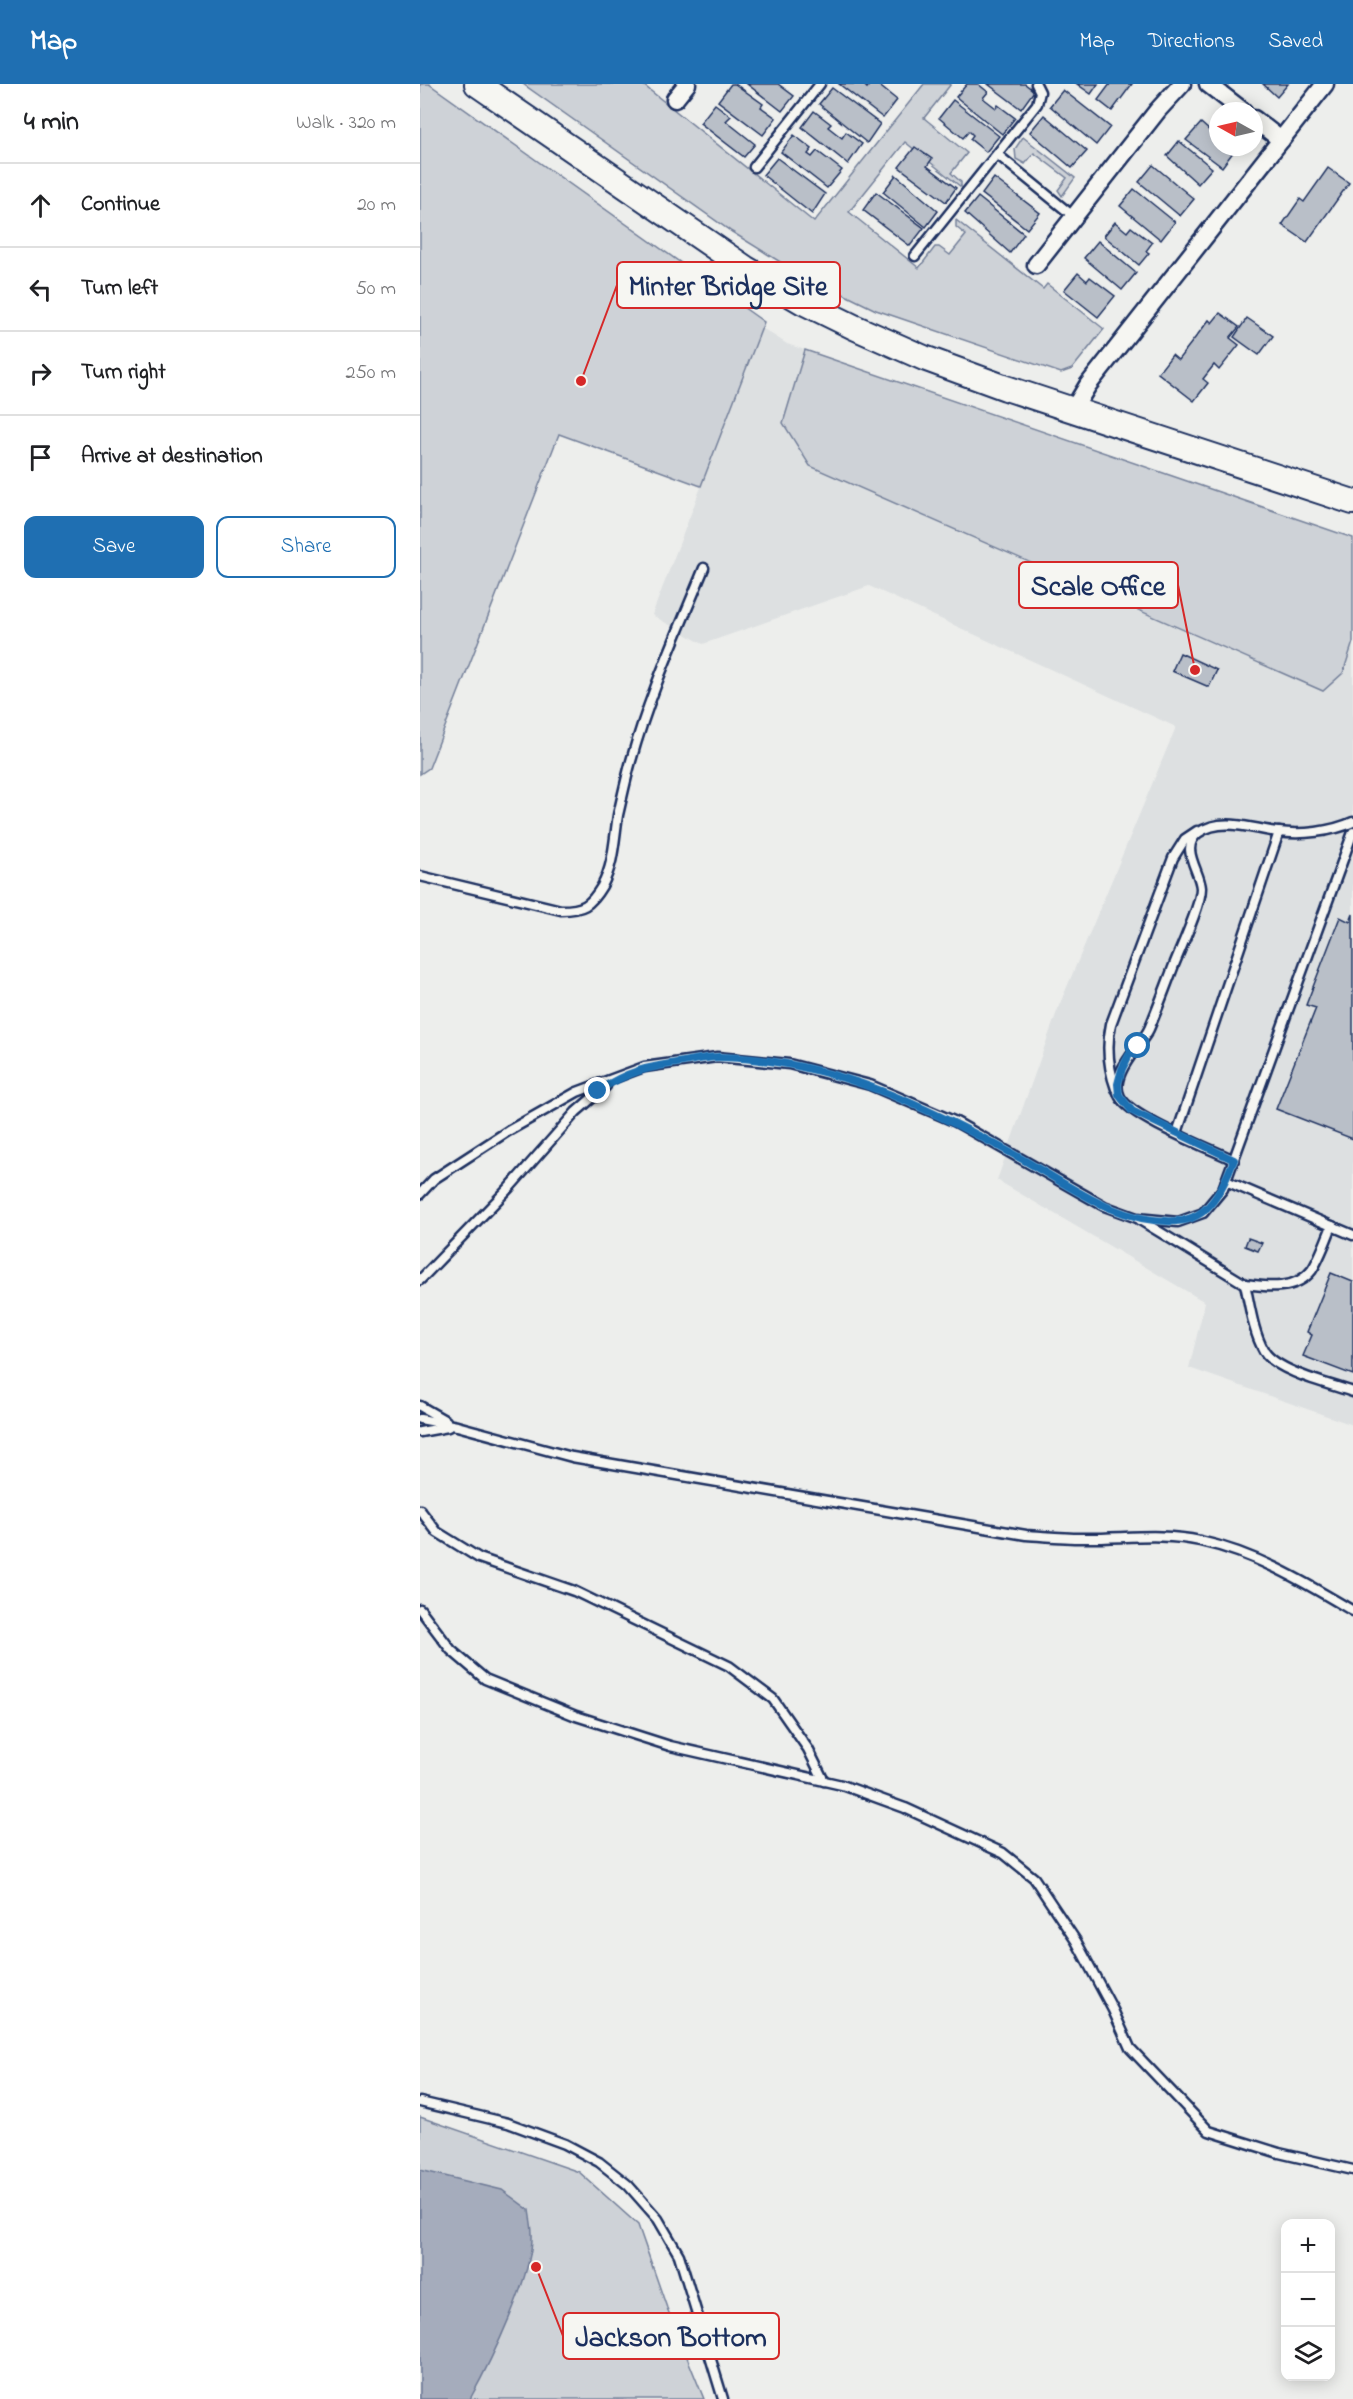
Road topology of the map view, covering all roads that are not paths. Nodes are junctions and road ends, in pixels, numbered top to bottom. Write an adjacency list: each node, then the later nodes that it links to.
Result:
1 (477, 84): 17 (main road)
2 (687, 84): 8 (street)
3 (819, 84): 13 (lane)
4 (1036, 84): 12 (lane)
5 (1182, 84): 14 (street)
6 (1208, 84): 9 (street)
7 (1325, 84): 11 (street)
8 (675, 99)
9 (1231, 102)
10 (1263, 126): 11 (street)
11 (1281, 140): 17 (street)
12 (998, 155): 14 (lane); 15 (lane)
13 (754, 167)
14 (1073, 216): 16 (street)
15 (915, 256)
16 (1036, 265)
17 (1072, 410): 18 (main road)
18 (1353, 502)
19 (704, 568): 24 (lane)
20 (1353, 822): 22 (lane)
21 (1210, 827): 22 (lane); 26 (lane); 26 (lane)
22 (1279, 832): 27 (lane)
23 (1353, 832): 28 (lane)
24 (420, 876)
25 (620, 1077): 30 (lane); 31 (lane); 34 (lane)
26 (1119, 1095): 27 (lane)
27 (1177, 1132): 28 (lane)
28 (1234, 1160): 29 (lane)
29 (1226, 1181): 31 (lane); 32 (lane)
30 (420, 1194)
31 (1137, 1218): 35 (lane)
32 (1332, 1226): 33 (lane); 35 (lane)
33 (1353, 1235)
34 (420, 1280)
35 (1245, 1284): 36 (lane)
36 (1353, 1392)
37 (420, 1406): 39 (lane)
38 (420, 1419): 39 (lane)
39 (457, 1426): 40 (lane); 43 (lane)
40 (420, 1432)
41 (420, 1510): 44 (lane)
42 (420, 1609): 44 (lane)
43 (1353, 1611)
44 (824, 1781): 46 (lane)
45 (420, 2102): 47 (lane)
46 (1353, 2170)
47 (723, 2399)

